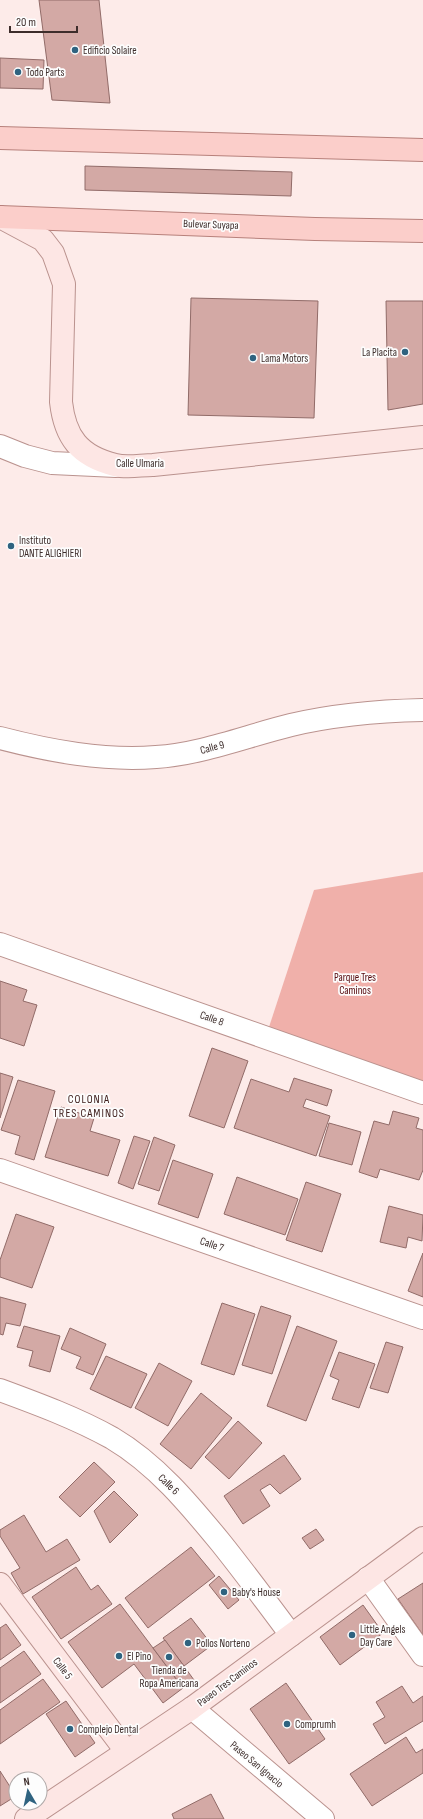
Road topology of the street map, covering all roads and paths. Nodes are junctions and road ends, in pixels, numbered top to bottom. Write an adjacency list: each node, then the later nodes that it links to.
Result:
1 (0, 138): 2 (main road)
2 (423, 150)
3 (0, 217): 4 (main road, Bulevar Suyapa); 7 (street, Calle Ulmaria)
4 (423, 231)
5 (423, 437): 7 (street, Calle Ulmaria)
6 (0, 446): 7 (street)
7 (116, 466)
8 (423, 710): 9 (street, Calle 9)
9 (0, 738)
10 (0, 944): 11 (street, Calle 8)
11 (423, 1093)
12 (0, 1170): 13 (street, Calle 7)
13 (423, 1318)
14 (0, 1390): 18 (street, Calle 6)
15 (423, 1538): 16 (street, Paseo Tres Caminos)
16 (368, 1578): 18 (street, Paseo Tres Caminos); 19 (street)
17 (0, 1584): 21 (street, Calle 5)
18 (291, 1635): 20 (street, Paseo Tres Caminos)
19 (423, 1655)
20 (192, 1708): 21 (street, Paseo Tres Caminos); 23 (street, Paseo San Ignacio)
21 (126, 1751): 22 (street, Paseo Tres Caminos)
22 (26, 1819)
23 (322, 1819)

